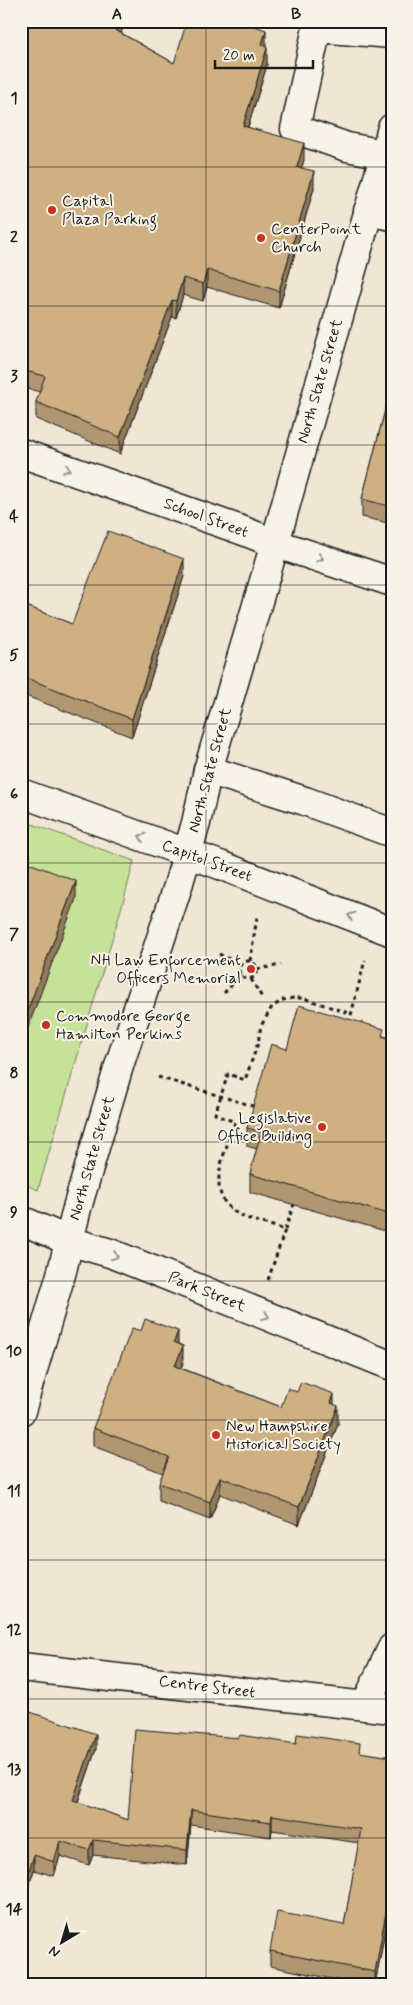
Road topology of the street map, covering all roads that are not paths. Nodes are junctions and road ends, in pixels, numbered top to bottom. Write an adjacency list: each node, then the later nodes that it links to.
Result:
1 (392, 34): 3 (street)
2 (392, 128): 3 (street, North State Street)
3 (384, 154): 4 (street, North State Street)
4 (380, 213): 6 (street, North State Street)
5 (21, 453): 6 (street, School Street, one-way to 6)
6 (274, 543): 7 (street, School Street, one-way to 7); 8 (street, North State Street)
7 (392, 582)
8 (208, 770): 10 (street); 11 (street, North State Street)
9 (21, 793): 11 (street, Capitol Street, one-way to 9)
10 (392, 833)
11 (188, 853): 12 (street, Capitol Street, one-way to 11); 14 (street, North State Street)
12 (392, 932)
13 (21, 1220): 14 (street, Park Street)
14 (69, 1241): 15 (street, Park Street, one-way to 15); 16 (street, North State Street)
15 (392, 1366)
16 (21, 1411)
17 (392, 1648): 19 (street)
18 (21, 1667): 19 (street, Centre Street)
19 (365, 1706): 20 (street, Centre Street)
20 (392, 1709)

